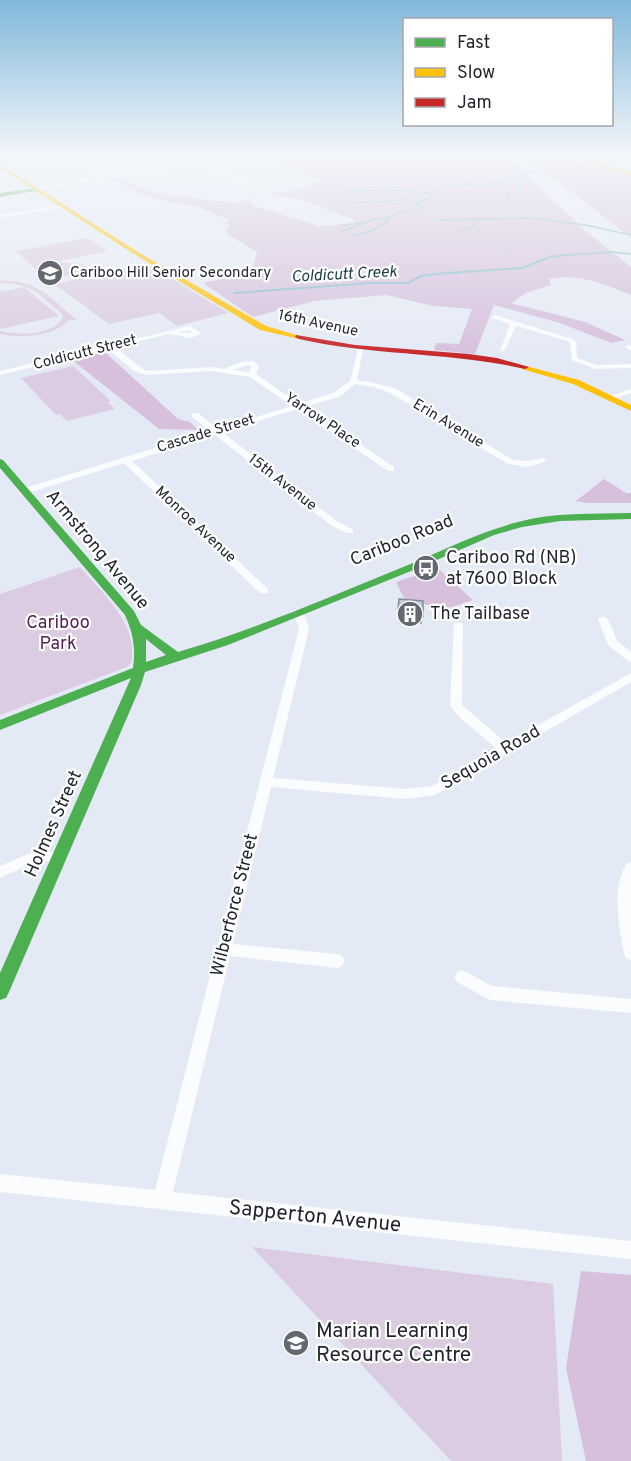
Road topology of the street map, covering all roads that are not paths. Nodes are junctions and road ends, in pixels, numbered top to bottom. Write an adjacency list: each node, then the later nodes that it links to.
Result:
1 (90, 223): 6 (main road, 16th Avenue)
2 (495, 317): 3 (street)
3 (514, 323): 7 (street); 8 (street)
4 (169, 332): 5 (street, Coldicutt Street)
5 (110, 346): 9 (street, Coldicutt Street); 13 (street, Yarrow Place)
6 (361, 350): 10 (street); 12 (main road, 16th Avenue)
7 (502, 350)
8 (631, 366)
9 (0, 373)
10 (353, 382): 13 (street, Cascade Street); 18 (street, Erin Avenue)
11 (631, 391): 12 (street)
12 (612, 397): 14 (main road, 16th Avenue)
13 (301, 406): 16 (street, Cascade Street); 20 (street, Yarrow Place)
14 (631, 408)
15 (195, 415): 16 (street, 15th Avenue)
16 (216, 431): 17 (street, Cascade Street); 24 (street, 15th Avenue)
17 (125, 459): 21 (street, Cascade Street); 25 (street, Monroe Avenue)
18 (543, 461)
19 (0, 462): 21 (main road, Armstrong Avenue)
20 (391, 468)
21 (25, 491): 29 (main road, Armstrong Avenue)
22 (631, 510): 30 (main road, Cariboo Road)
23 (631, 516): 26 (main road, Cariboo Road)
24 (350, 531)
25 (264, 591)
26 (295, 613): 30 (main road, Cariboo Road); 37 (street, Wilberforce Street)
27 (603, 619): 32 (street)
28 (458, 625): 36 (street)
29 (139, 628): 31 (main road); 33 (main road, Armstrong Avenue)
30 (198, 648): 31 (main road, Cariboo Road)
31 (175, 656): 33 (main road, Cariboo Road)
32 (631, 658)
33 (139, 670): 35 (main road, Cariboo Road); 38 (main road, Holmes Street)
34 (631, 677): 36 (street, Sequoia Road)
35 (0, 725)
36 (506, 749): 37 (street, Sequoia Road)
37 (266, 782): 41 (street, Wilberforce Street)
38 (58, 857): 40 (street); 45 (main road, Holmes Street)
39 (631, 868): 42 (street)
40 (0, 872)
41 (224, 949): 43 (street); 48 (street, Wilberforce Street)
42 (631, 954)
43 (337, 961)
44 (462, 977): 46 (street)
45 (0, 992)
46 (631, 1006)
47 (0, 1183): 48 (street, Sapperton Avenue)
48 (162, 1200): 49 (street, Sapperton Avenue)
49 (631, 1251)

